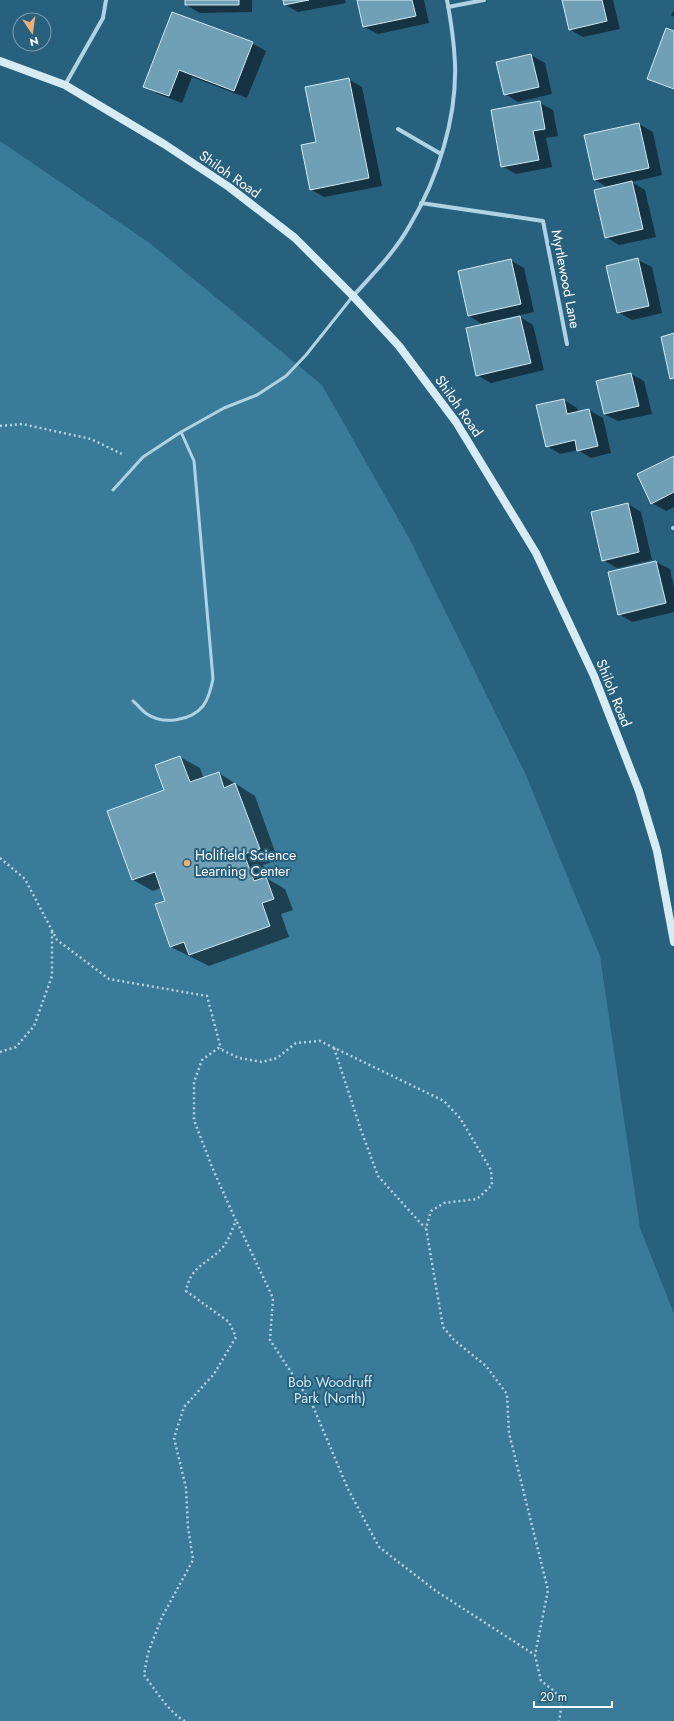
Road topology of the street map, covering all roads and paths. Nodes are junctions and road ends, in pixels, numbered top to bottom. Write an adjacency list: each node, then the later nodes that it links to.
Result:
1 (106, 0): 6 (street)
2 (447, 0): 4 (street)
3 (484, 0): 4 (street)
4 (448, 7): 8 (street)
5 (0, 61): 6 (main road, Shiloh Road)
6 (65, 86): 10 (main road, Shiloh Road)
7 (398, 129): 8 (street)
8 (441, 154): 9 (street)
9 (421, 203): 10 (street); 11 (street, Myrtlewood Lane)
10 (352, 296): 13 (lane); 19 (main road, Shiloh Road)
11 (567, 344)
12 (0, 426): 14 (path)
13 (181, 432): 14 (lane); 16 (lane)
14 (138, 462): 15 (lane)
15 (113, 490)
16 (133, 701)
17 (0, 858): 18 (path)
18 (52, 930): 21 (path); 22 (path)
19 (674, 942)
20 (334, 1048): 21 (path); 24 (path); 24 (path)
21 (221, 1049): 23 (path)
22 (0, 1052)
23 (236, 1222): 25 (path); 26 (path)
24 (426, 1228): 25 (path)
25 (535, 1655): 27 (path)
26 (185, 1721)
27 (559, 1721)

